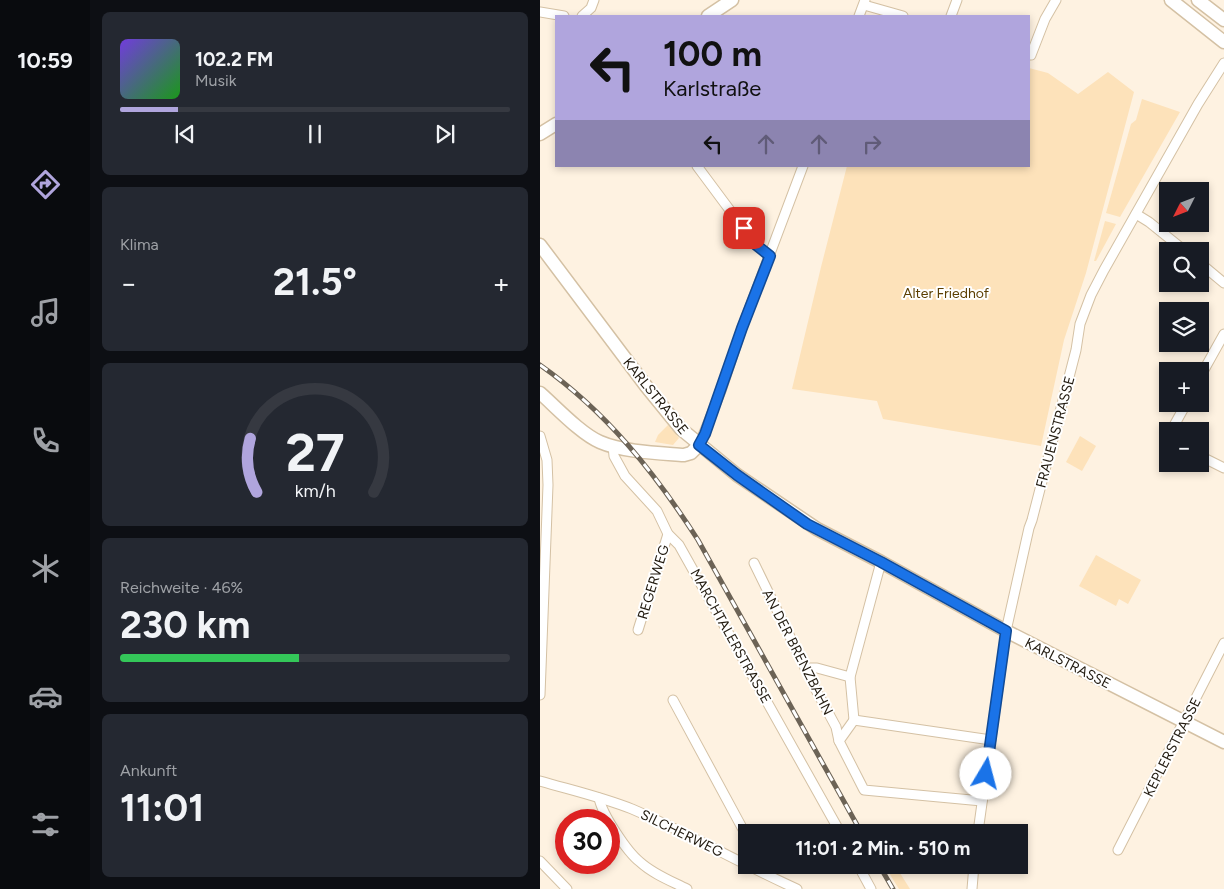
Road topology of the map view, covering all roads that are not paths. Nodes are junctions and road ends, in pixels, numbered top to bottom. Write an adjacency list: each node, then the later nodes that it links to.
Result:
1 (594, 0): 11 (street)
2 (732, 0): 12 (main road)
3 (957, 0): 15 (street)
4 (1056, 0): 18 (street)
5 (1171, 0): 17 (main road)
6 (865, 2): 13 (street); 14 (street)
7 (1202, 3): 9 (main road); 16 (main road)
8 (540, 12): 10 (street)
9 (1224, 13)
10 (558, 15)
11 (583, 15)
12 (710, 15)
13 (860, 15)
14 (900, 15)
15 (951, 15)
16 (1224, 20)
17 (1224, 42)
18 (1030, 55)
19 (1224, 63): 24 (street, FRAUENSTRASSE)
20 (555, 125): 21 (main road)
21 (540, 134)
22 (698, 167): 27 (street)
23 (803, 167): 27 (street)
24 (1136, 214): 25 (street); 42 (street, FRAUENSTRASSE)
25 (1174, 242)
26 (540, 245): 34 (main road, KARLSTRASSE)
27 (770, 256): 34 (street)
28 (1209, 271): 29 (street)
29 (1224, 283)
30 (1224, 334): 31 (street)
31 (1208, 362)
32 (540, 393): 35 (main road)
33 (540, 436): 46 (street)
34 (699, 445): 35 (main road); 39 (main road, KARLSTRASSE)
35 (613, 446): 38 (street, MARCHTALERSTRASSE)
36 (1209, 460): 37 (street)
37 (1224, 468)
38 (668, 534): 41 (street, REGERWEG); 57 (street, MARCHTALERSTRASSE)
39 (881, 562): 42 (main road, KARLSTRASSE); 45 (street)
40 (754, 564): 44 (street, AN DER BRENZBAHN)
41 (638, 630)
42 (1006, 631): 49 (main road, KARLSTRASSE); 50 (street, FRAUENSTRASSE)
43 (1224, 643): 49 (street, KEPLERSTRASSE)
44 (805, 668): 45 (street); 51 (street, AN DER BRENZBAHN)
45 (850, 677): 48 (street)
46 (540, 695)
47 (673, 700): 56 (street)
48 (854, 720): 50 (street); 51 (street)
49 (1185, 721): 52 (main road, KARLSTRASSE); 59 (street, KEPLERSTRASSE)
50 (991, 740): 55 (street, FRAUENSTRASSE)
51 (839, 741): 55 (street, AN DER BRENZBAHN)
52 (1224, 742)
53 (540, 782): 54 (street, SILCHERWEG)
54 (599, 798): 60 (street, SILCHERWEG); 66 (street)
55 (982, 801): 58 (street, FRAUENSTRASSE)
56 (740, 824)
57 (836, 824)
58 (979, 824)
59 (1118, 850)
60 (738, 859)
61 (540, 861): 65 (street)
62 (769, 874): 67 (street, SILCHERWEG)
63 (863, 874): 68 (street)
64 (973, 874): 69 (street)
65 (567, 889)
66 (687, 889)
67 (797, 889)
68 (871, 889)
69 (972, 889)

